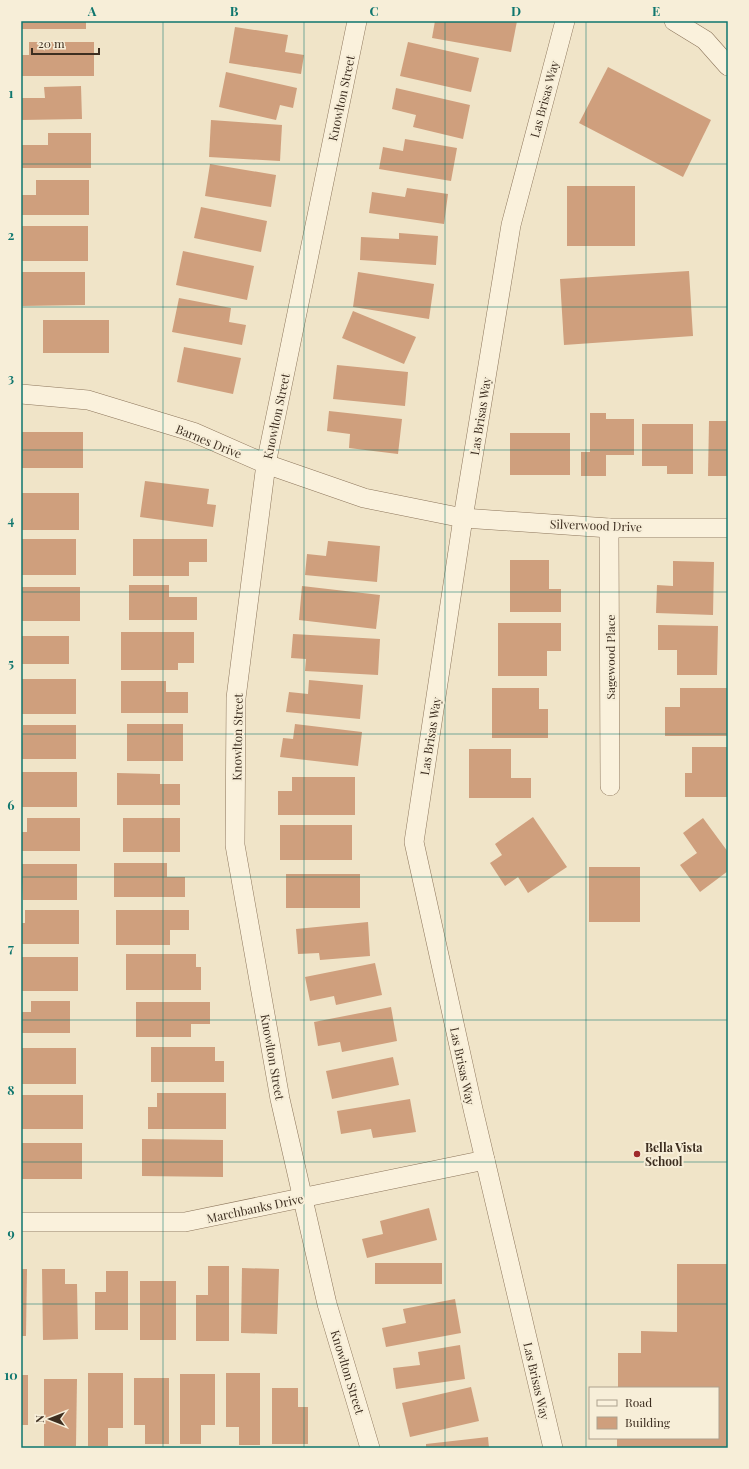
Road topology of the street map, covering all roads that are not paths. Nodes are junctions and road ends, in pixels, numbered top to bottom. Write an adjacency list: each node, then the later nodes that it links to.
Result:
1 (357, 21): 6 (street, Knowlton Street)
2 (565, 21): 7 (street, Las Brisas Way)
3 (674, 21): 4 (street)
4 (728, 66)
5 (21, 394): 6 (street, Barnes Drive)
6 (266, 464): 7 (street, Barnes Drive); 12 (street, Knowlton Street)
7 (463, 518): 8 (street, Silverwood Drive); 11 (street, Las Brisas Way)
8 (609, 528): 9 (street, Silverwood Drive); 10 (street, Sagewood Place)
9 (728, 528)
10 (610, 786)
11 (485, 1160): 12 (street, Marchbanks Drive); 15 (street, Las Brisas Way)
12 (303, 1198): 13 (street, Marchbanks Drive); 14 (street, Knowlton Street)
13 (21, 1222)
14 (370, 1448)
15 (553, 1448)

